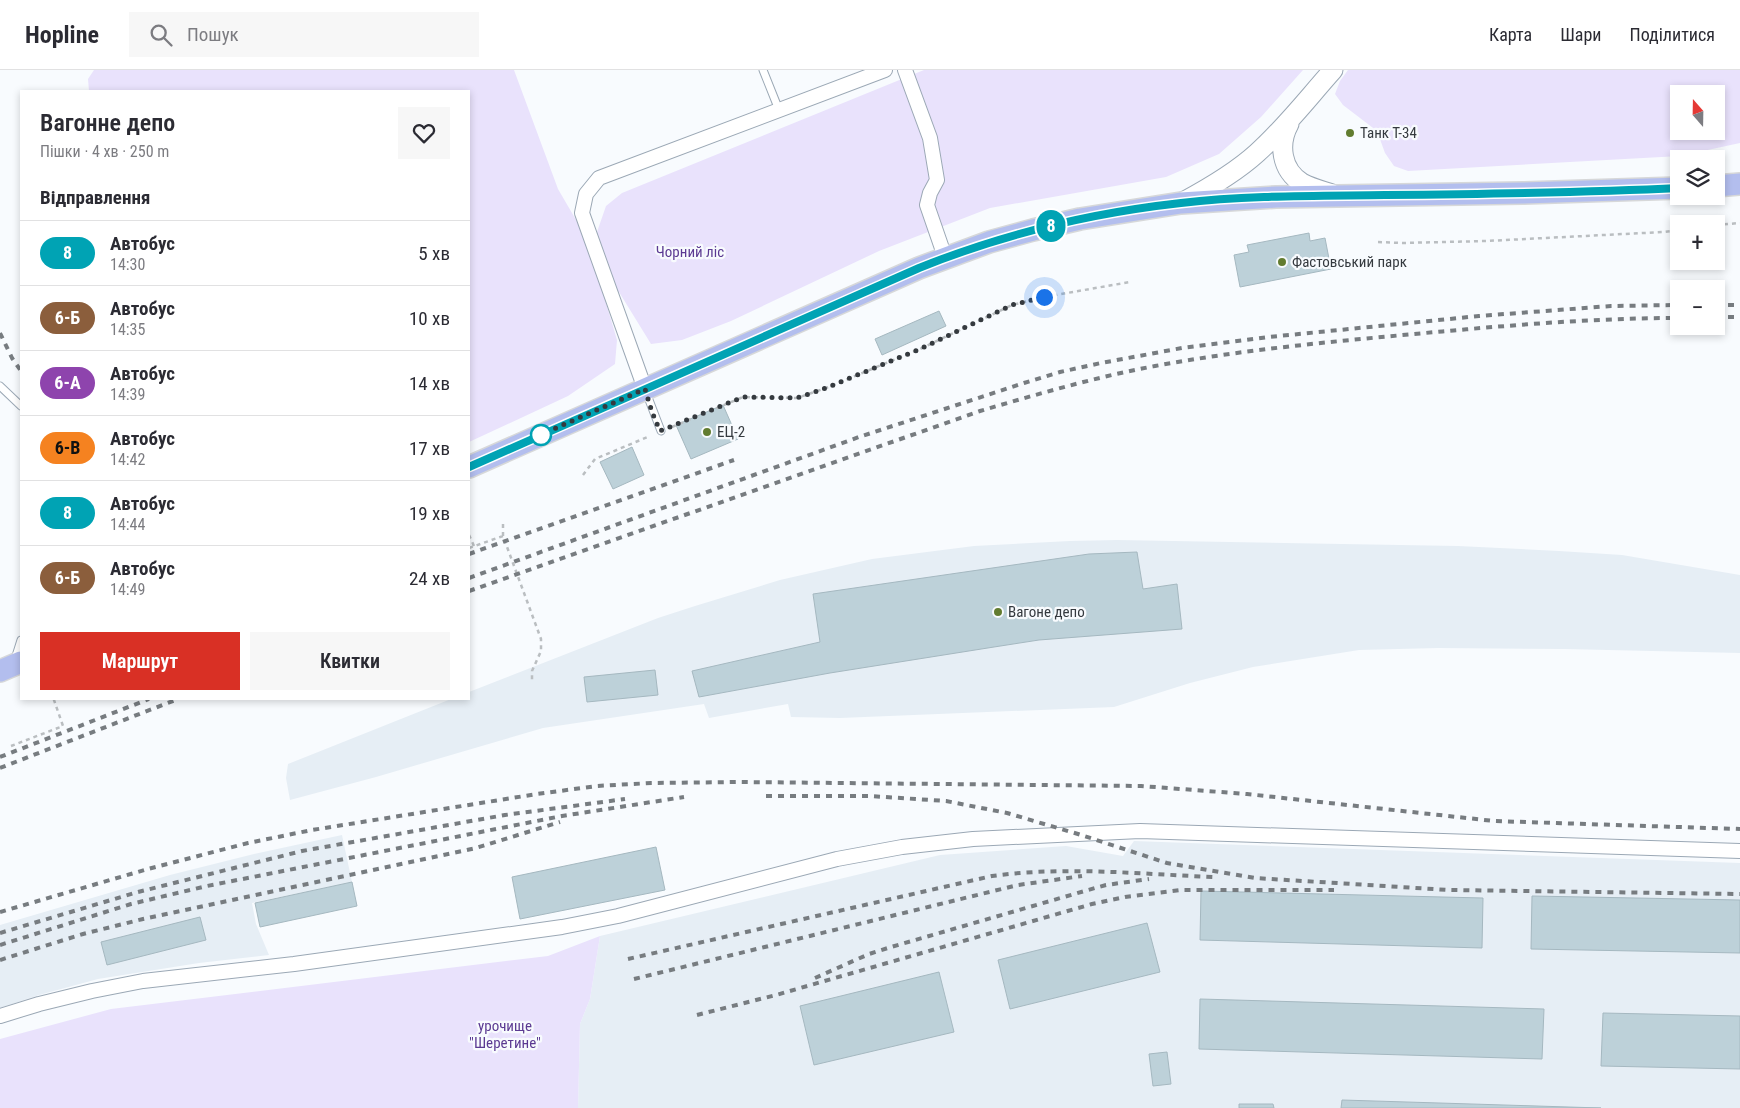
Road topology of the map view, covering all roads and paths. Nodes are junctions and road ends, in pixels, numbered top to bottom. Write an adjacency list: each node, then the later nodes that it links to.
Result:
1 (763, 70): 5 (lane)
2 (885, 70): 5 (street)
3 (905, 70): 16 (street)
4 (1332, 70): 6 (street)
5 (779, 110): 19 (street)
6 (1293, 114): 10 (street); 11 (street)
7 (1740, 184): 8 (main road)
8 (1725, 185)
9 (1670, 188): 10 (main road)
10 (1336, 196): 11 (main road)
11 (1180, 203): 16 (main road)
12 (1740, 223): 13 (path)
13 (1725, 224)
14 (1670, 231): 15 (path)
15 (1378, 242)
16 (945, 257): 19 (main road)
17 (1130, 282): 21 (path)
18 (0, 386): 20 (lane)
19 (645, 389): 21 (lane); 22 (main road)
20 (20, 405)
21 (660, 431): 23 (path)
22 (470, 467)
23 (583, 475)
24 (503, 520): 25 (path)
25 (503, 536): 27 (path); 31 (path)
26 (470, 538): 27 (path)
27 (474, 546): 28 (path)
28 (470, 548)
29 (20, 645): 30 (lane)
30 (11, 666)
31 (532, 680)
32 (54, 700): 33 (path)
33 (11, 746)
34 (1740, 851): 35 (street)
35 (0, 1016)

